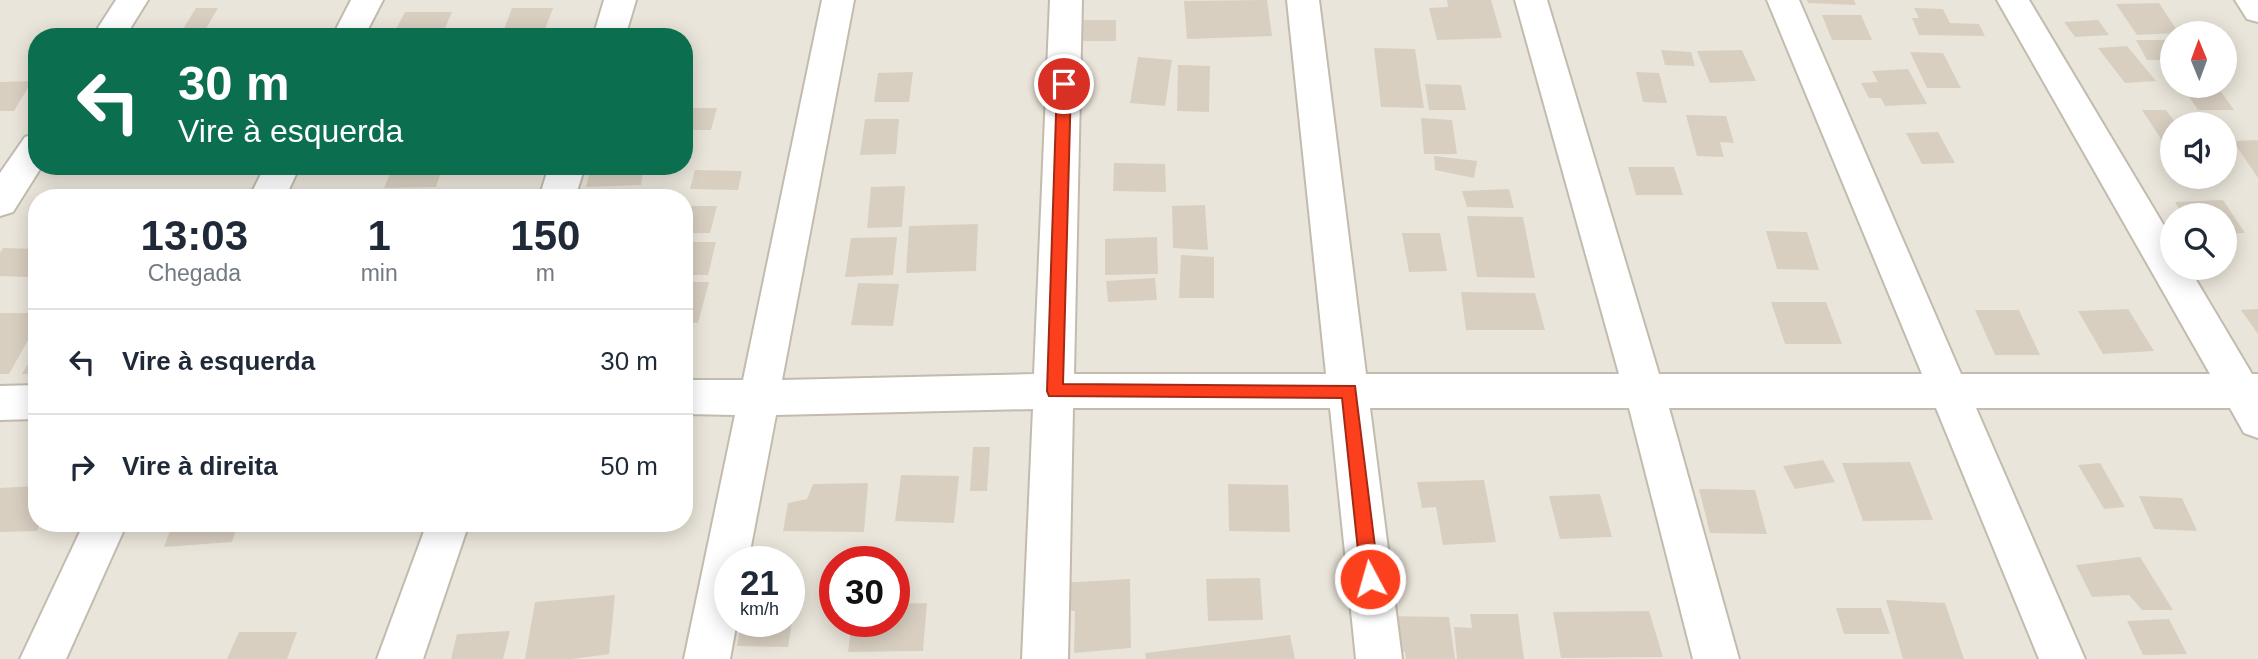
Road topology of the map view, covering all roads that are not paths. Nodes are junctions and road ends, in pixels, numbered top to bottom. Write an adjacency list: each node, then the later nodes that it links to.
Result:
1 (132, 0): 12 (street)
2 (367, 0): 13 (street)
3 (621, 0): 14 (street)
4 (838, 0): 22 (street)
5 (1066, 0): 17 (street)
6 (1303, 0): 18 (street)
7 (1531, 0): 19 (street)
8 (1783, 0): 20 (street)
9 (2013, 0): 23 (street)
10 (2250, 0): 11 (street)
11 (2258, 11)
12 (114, 28)
13 (353, 28)
14 (612, 28)
15 (28, 160): 16 (street)
16 (0, 202)
17 (1055, 391): 18 (street); 22 (street); 31 (street)
18 (1349, 391): 19 (street); 32 (street)
19 (1644, 391): 20 (street); 33 (street)
20 (1947, 391): 23 (street); 34 (street)
21 (693, 397): 22 (street)
22 (761, 398): 30 (street)
23 (2252, 401)
24 (28, 402): 25 (street)
25 (0, 403)
26 (102, 532): 28 (street)
27 (444, 532): 29 (street)
28 (43, 659)
29 (400, 659)
30 (707, 659)
31 (1045, 659)
32 (1378, 659)
33 (1716, 659)
34 (2062, 659)

